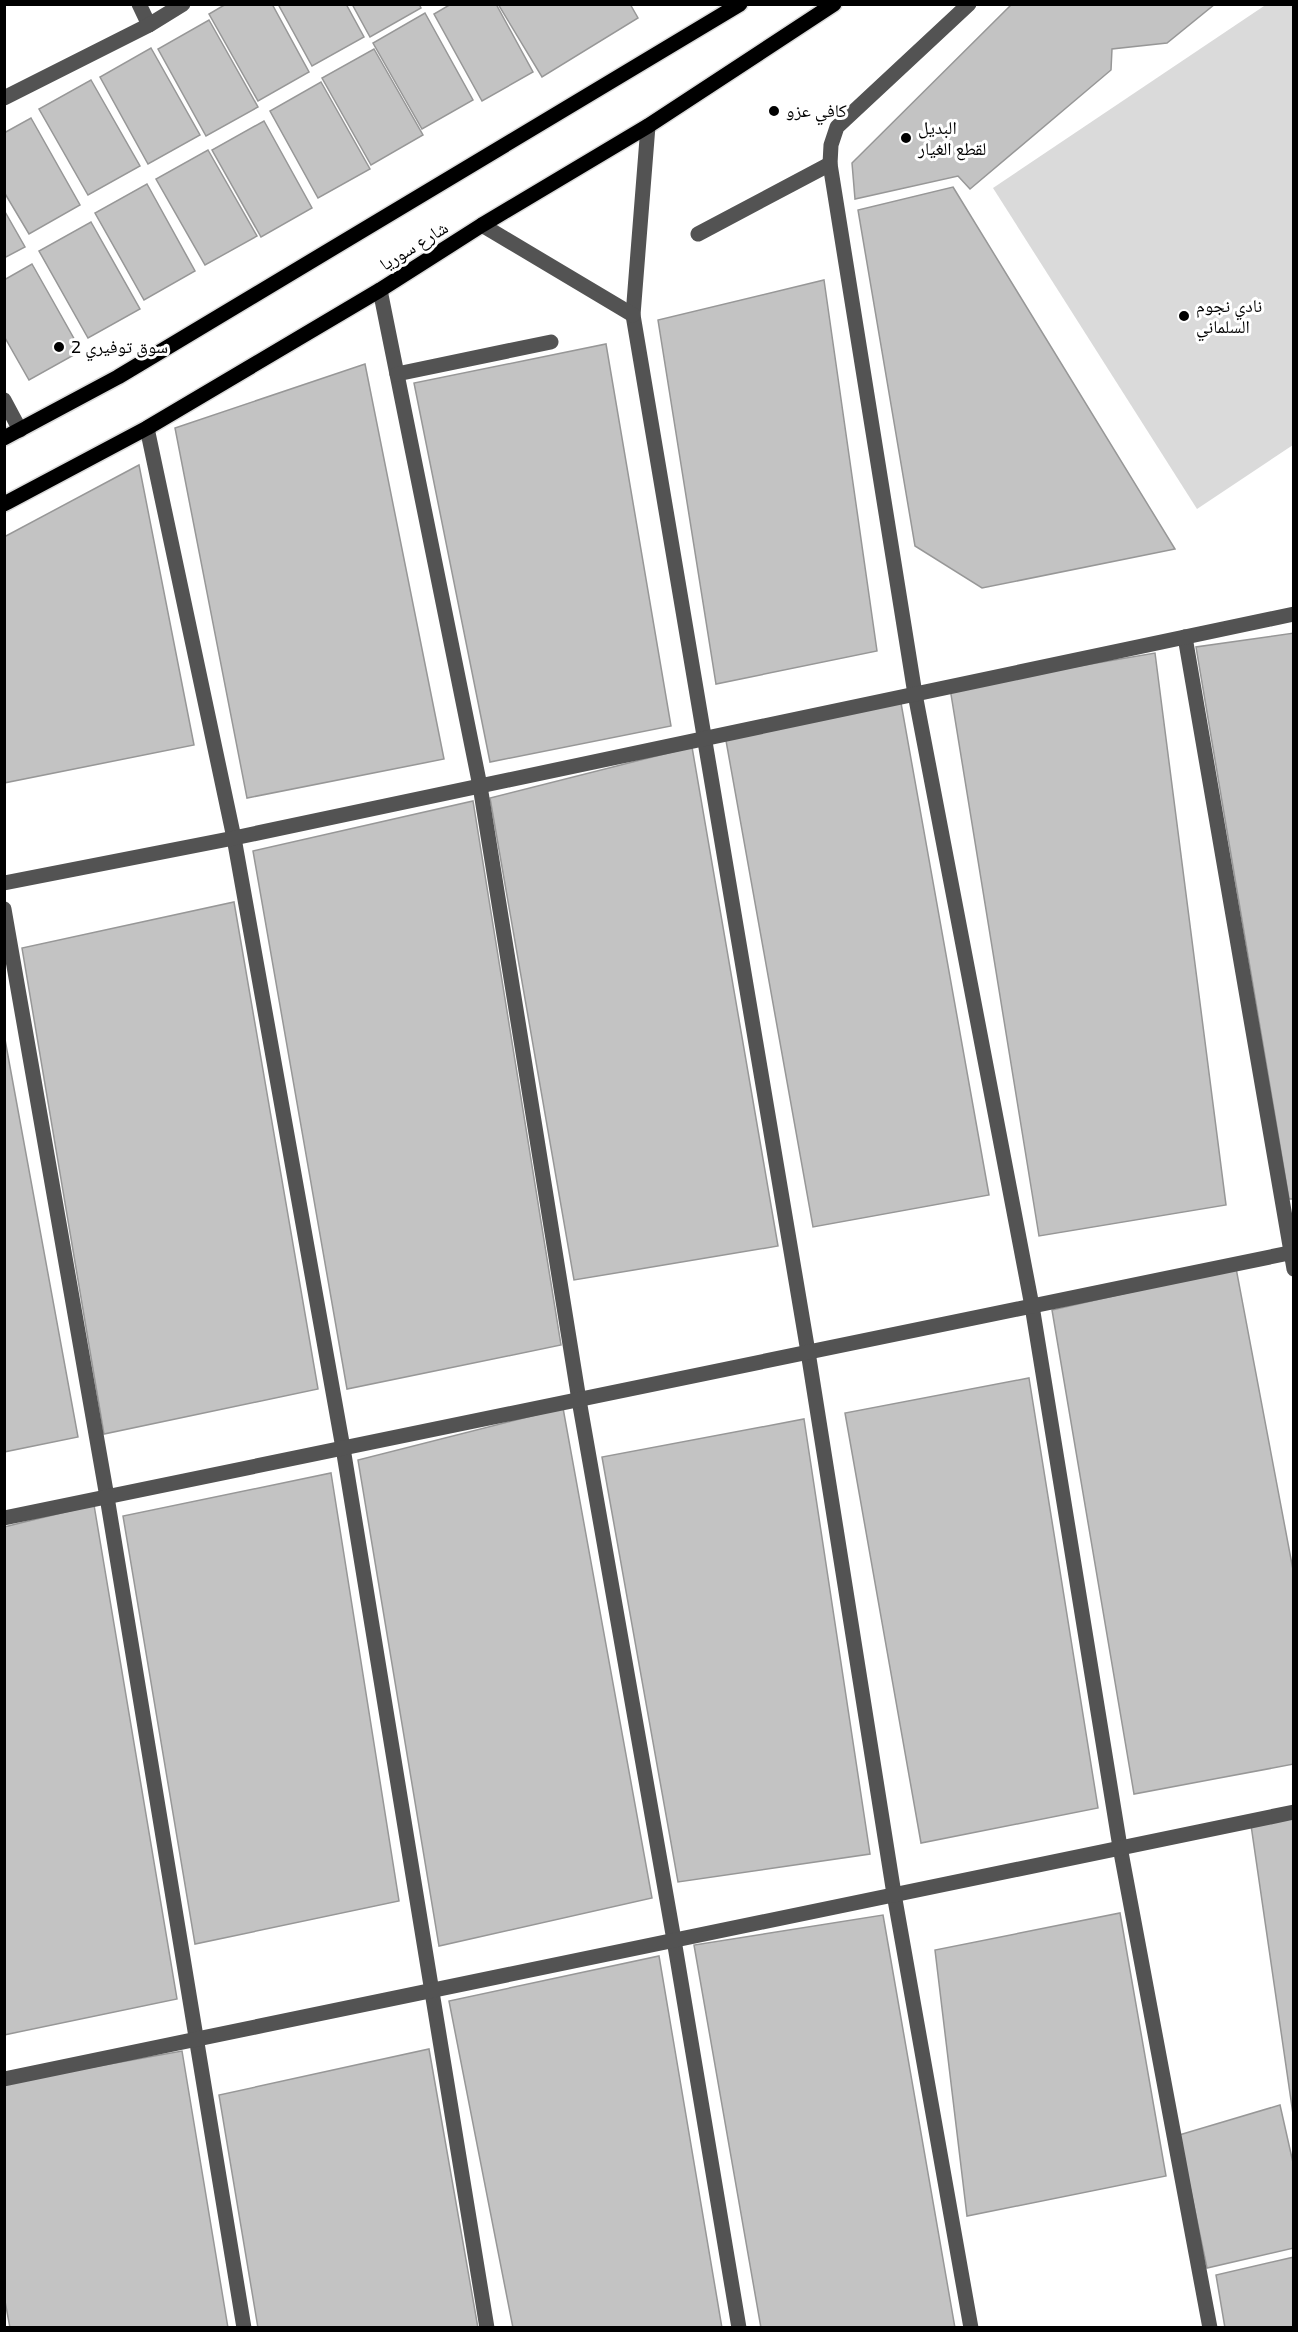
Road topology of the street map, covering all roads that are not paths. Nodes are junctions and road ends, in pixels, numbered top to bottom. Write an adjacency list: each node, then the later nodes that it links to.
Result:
1 (139, 4): 6 (street)
2 (183, 4): 6 (street)
3 (740, 4): 18 (main road)
4 (834, 4): 8 (main road, شارع سوريا)
5 (969, 4): 9 (street)
6 (149, 25): 7 (street)
7 (4, 98)
8 (648, 126): 10 (main road, شارع سوريا); 13 (street)
9 (830, 164): 11 (street); 23 (street)
10 (482, 225): 12 (main road, شارع سوريا); 13 (street)
11 (698, 234)
12 (380, 290): 15 (street); 17 (main road, شارع سوريا)
13 (633, 315): 24 (street)
14 (551, 342): 15 (street)
15 (397, 374): 25 (street)
16 (4, 400): 18 (street)
17 (147, 428): 20 (main road, شارع سوريا); 26 (street)
18 (20, 430): 19 (main road)
19 (4, 438)
20 (4, 504)
21 (1293, 614): 22 (street)
22 (1185, 637): 23 (street); 29 (street)
23 (915, 694): 24 (street); 31 (street)
24 (704, 739): 25 (street); 32 (street)
25 (480, 786): 26 (street); 33 (street)
26 (234, 838): 27 (street); 34 (street)
27 (4, 883)
28 (4, 909): 35 (street)
29 (1292, 1252): 30 (street); 31 (street)
30 (1293, 1269)
31 (1032, 1306): 32 (street); 38 (street)
32 (808, 1352): 33 (street); 39 (street)
33 (579, 1400): 34 (street); 40 (street)
34 (343, 1448): 35 (street); 41 (street)
35 (107, 1497): 36 (street); 42 (street)
36 (4, 1518)
37 (1293, 1812): 38 (street)
38 (1120, 1847): 39 (street); 48 (street)
39 (894, 1894): 40 (street); 47 (street)
40 (674, 1940): 41 (street); 46 (street)
41 (433, 1990): 42 (street); 45 (street)
42 (196, 2039): 43 (street); 44 (street)
43 (4, 2079)
44 (244, 2328)
45 (488, 2328)
46 (739, 2328)
47 (971, 2328)
48 (1210, 2328)

